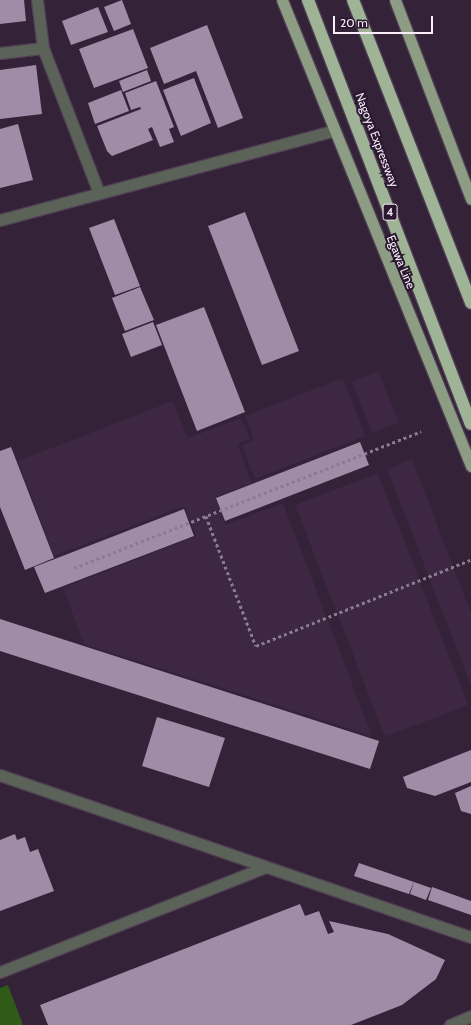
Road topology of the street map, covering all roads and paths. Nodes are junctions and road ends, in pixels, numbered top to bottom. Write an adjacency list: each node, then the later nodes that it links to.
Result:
1 (37, 0): 6 (street)
2 (282, 0): 8 (main road, Egawa Line)
3 (308, 0): 13 (highway, Nagoya Expressway / 4)
4 (353, 0): 12 (highway)
5 (395, 0): 10 (main road)
6 (43, 48): 7 (street); 9 (street)
7 (0, 53)
8 (333, 131): 9 (street); 15 (main road, Egawa Line)
9 (99, 193): 11 (street)
10 (471, 199)
11 (0, 220)
12 (471, 303)
13 (471, 424)
14 (421, 431): 16 (path)
15 (471, 466)
16 (206, 516): 17 (path); 18 (path)
17 (470, 560)
18 (74, 568)
19 (0, 775): 20 (street)
20 (265, 867): 21 (street); 22 (street)
21 (471, 937)
22 (0, 972)
23 (471, 1016): 24 (street)
24 (450, 1025)

